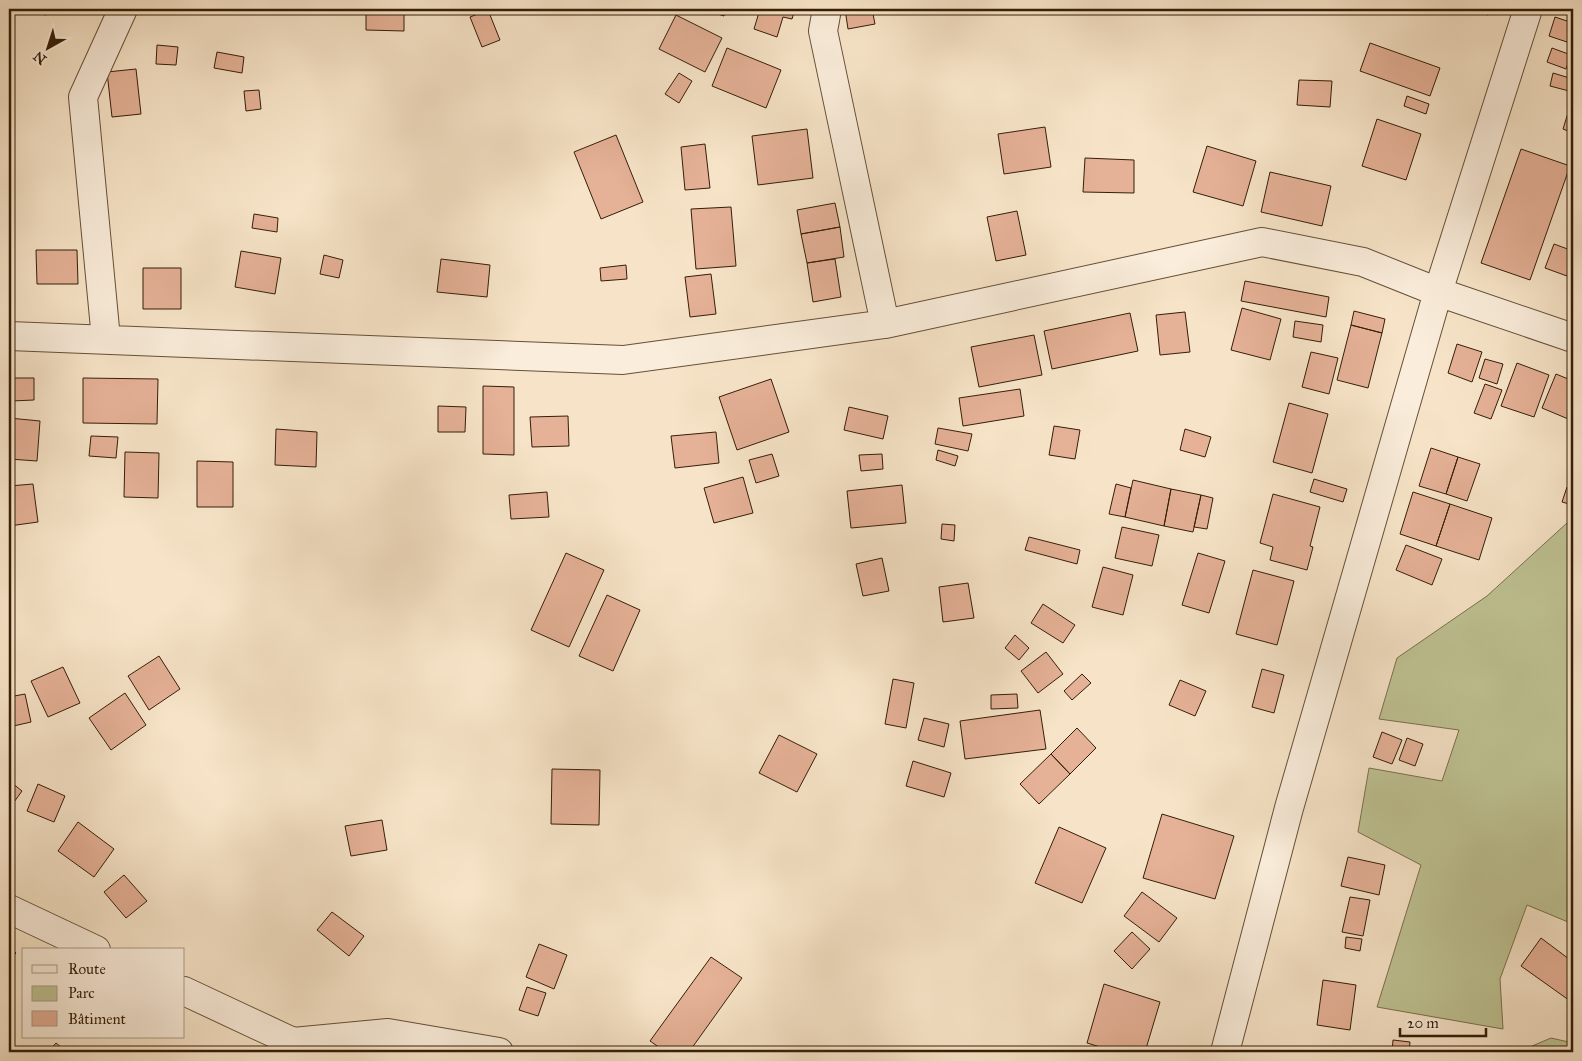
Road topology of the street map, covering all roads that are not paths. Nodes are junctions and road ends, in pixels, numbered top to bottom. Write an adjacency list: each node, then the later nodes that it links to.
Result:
1 (123, 9): 8 (street)
2 (827, 9): 5 (street)
3 (1528, 9): 4 (street)
4 (1438, 292): 5 (street); 7 (street); 13 (street)
5 (885, 324): 8 (street)
6 (9, 336): 8 (street)
7 (1573, 338)
8 (106, 339)
9 (9, 909): 10 (street)
10 (92, 948)
11 (185, 991): 12 (street)
12 (500, 1052)
13 (1225, 1052)

